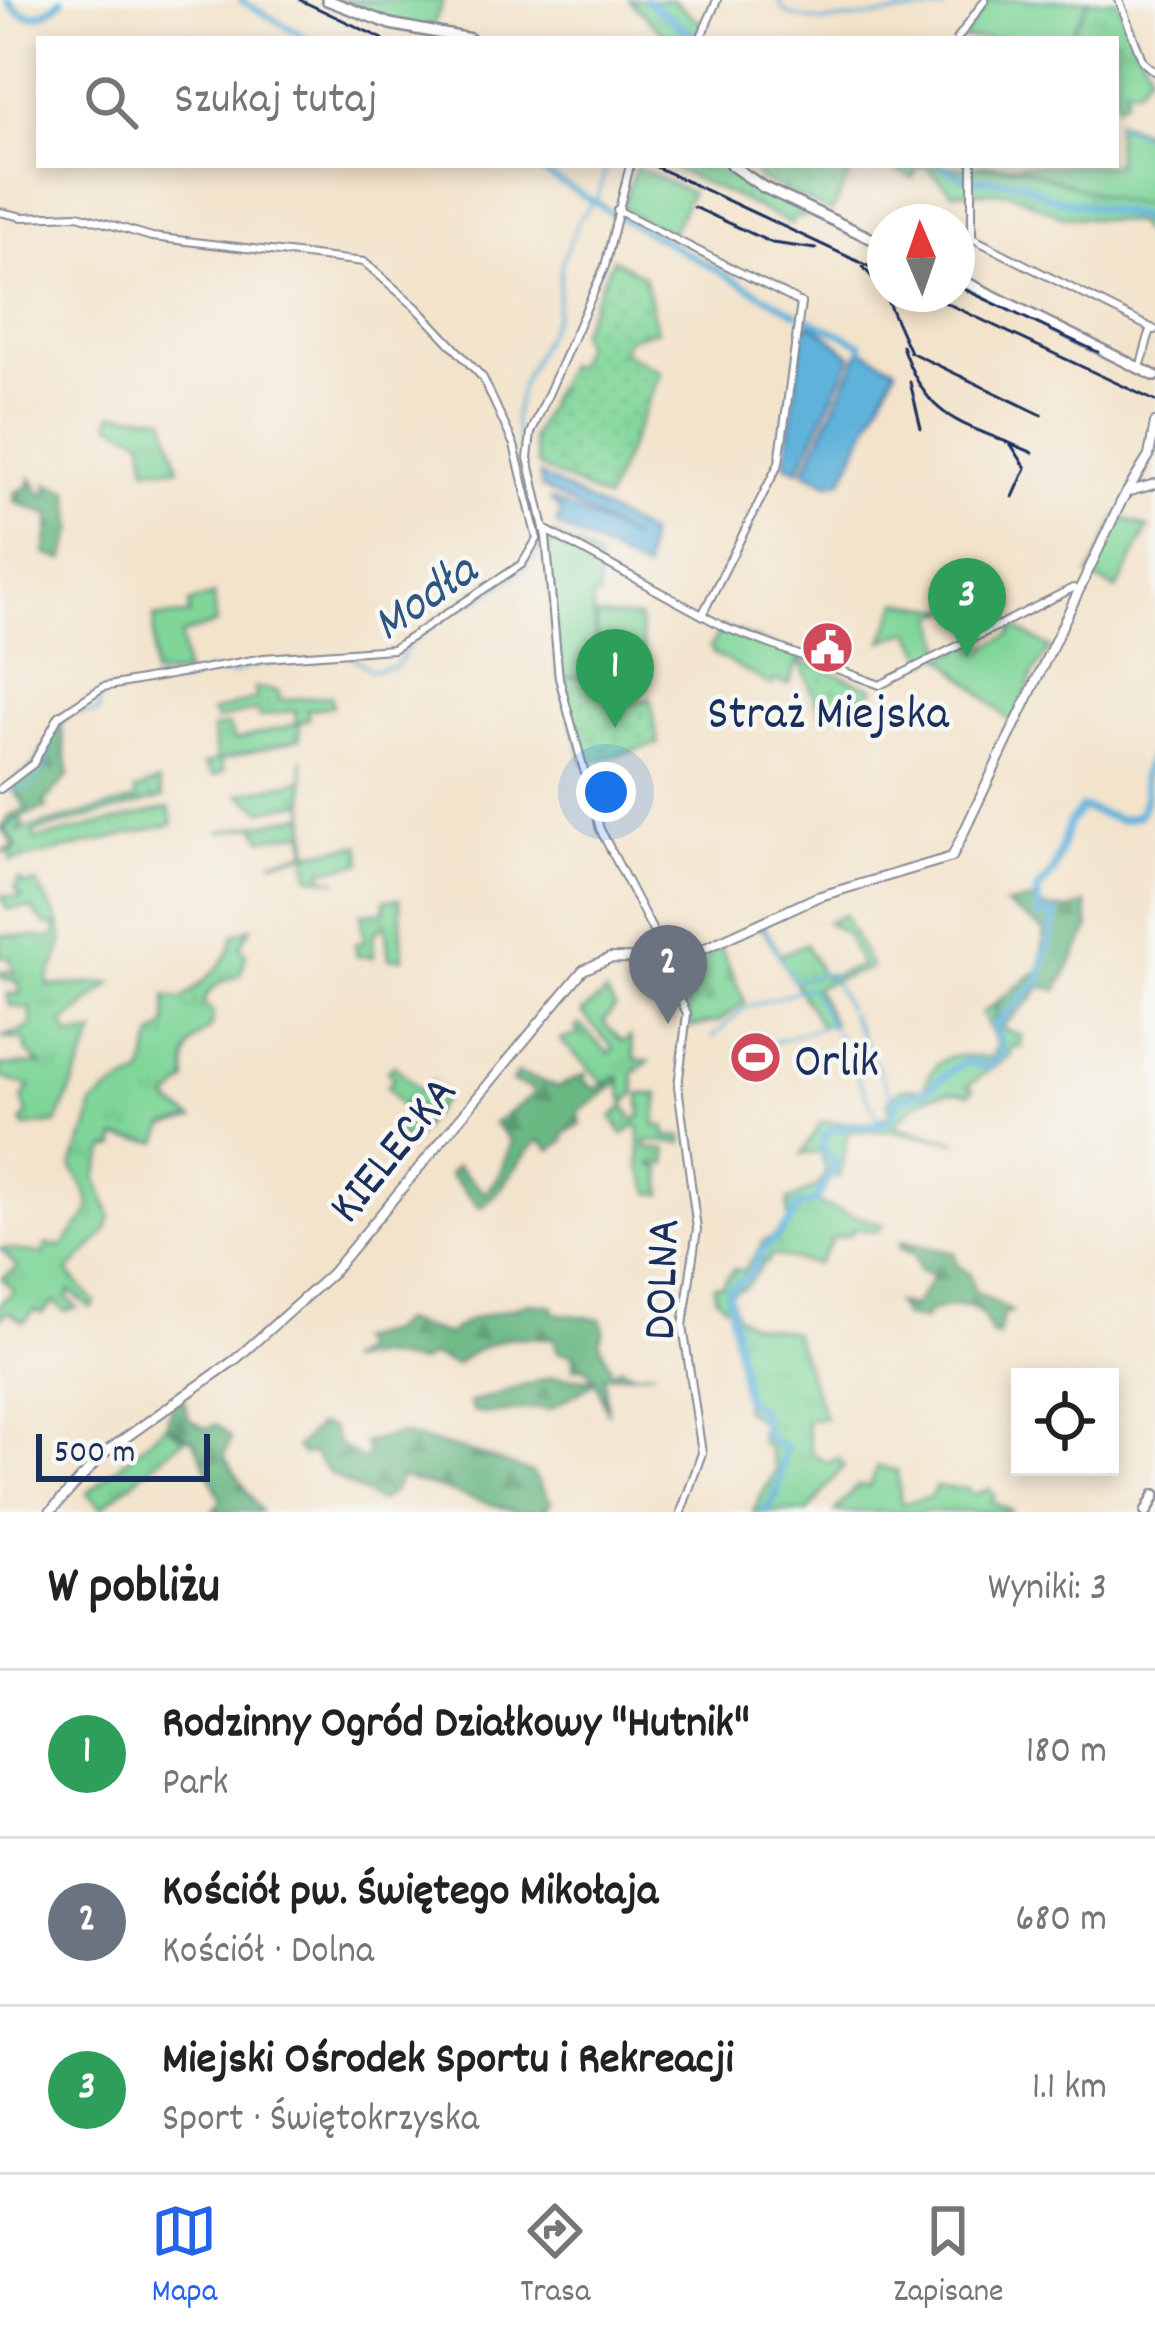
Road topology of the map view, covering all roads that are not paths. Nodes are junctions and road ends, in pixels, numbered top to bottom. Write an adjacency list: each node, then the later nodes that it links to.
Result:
1 (327, 0): 5 (main road)
2 (717, 0): 6 (street)
3 (986, 0): 7 (street)
4 (1118, 1): 8 (street)
5 (455, 36)
6 (702, 36)
7 (960, 36)
8 (1155, 72)
9 (629, 168): 12 (street)
10 (735, 168): 14 (main road)
11 (972, 168): 16 (street)
12 (617, 210): 23 (street); 25 (street)
13 (0, 212): 23 (street)
14 (867, 236)
15 (975, 287): 17 (main road)
16 (1154, 330): 17 (street)
17 (1147, 371)
18 (1155, 423): 19 (main road)
19 (1148, 456): 20 (main road); 21 (main road)
20 (1139, 476): 21 (main road); 21 (main road); 22 (main road)
21 (1152, 485): 22 (main road)
22 (1128, 491): 24 (main road)
23 (544, 536): 25 (street); 26 (street); 27 (street, DOLNA)
24 (1077, 589): 25 (street); 27 (main road)
25 (703, 616)
26 (0, 789)
27 (667, 961): 29 (main road, KIELECKA); 30 (street, DOLNA)
28 (1155, 1496): 31 (main road)
29 (50, 1512)
30 (681, 1512)
31 (1146, 1512)

